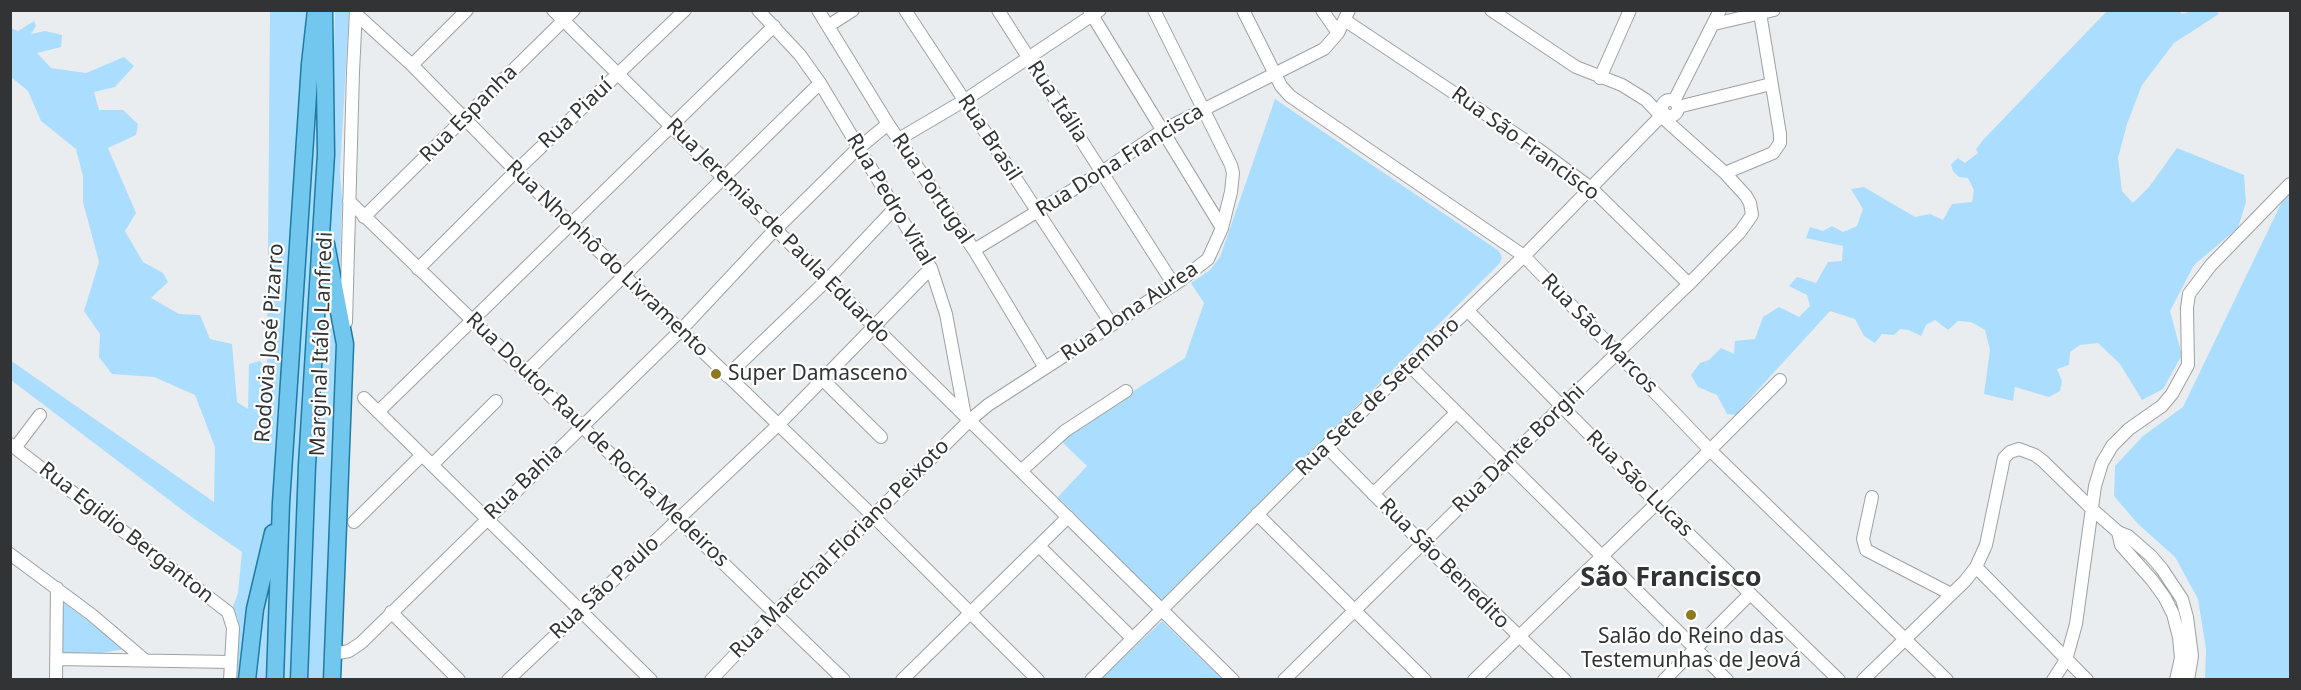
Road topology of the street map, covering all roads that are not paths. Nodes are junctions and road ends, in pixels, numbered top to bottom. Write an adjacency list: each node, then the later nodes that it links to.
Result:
1 (316, 10): 100 (main road, Rodovia José Pizarro)
2 (324, 10): 55 (main road, Rodovia José Pizarro)
3 (467, 10): 29 (street)
4 (553, 10): 23 (street, Rua Jeremias de Paula Eduardo)
5 (574, 10): 23 (street, Rua Espanha)
6 (685, 10): 31 (street, Rua Piauí)
7 (758, 10): 25 (street, Rua Pedro Vital)
8 (818, 10): 26 (street, Rua Portugal)
9 (853, 10): 26 (street)
10 (905, 10): 35 (street, Rua Brasil)
11 (998, 10): 28 (street, Rua Itália)
12 (1154, 10): 37 (street)
13 (1243, 10): 30 (street, Rua São Marcos)
14 (1322, 10): 27 (street)
15 (1491, 10): 32 (street)
16 (1630, 10): 32 (street)
17 (1720, 10): 24 (street)
18 (1773, 10): 21 (street)
19 (356, 12): 29 (street, Rua Nhonhô do Livramento); 51 (street, Marginal Itálo Lanfredi)
20 (1093, 12): 28 (street); 42 (street)
21 (1760, 13): 24 (street); 34 (street)
22 (1348, 16): 27 (street, Rua Dona Francisca); 50 (street, Rua São Francisco)
23 (563, 21): 31 (street, Rua Jeremias de Paula Eduardo); 39 (street, Rua Espanha)
24 (1714, 24): 36 (street)
25 (774, 26): 33 (street, Rua Pedro Vital); 41 (street)
26 (828, 26): 40 (street, Rua Portugal)
27 (1338, 33): 30 (street, Rua Dona Francisca)
28 (1028, 58): 35 (street); 46 (street, Rua Itália)
29 (412, 65): 39 (street, Rua Nhonhô do Livramento)
30 (1275, 74): 37 (street, Rua Dona Francisca); 60 (street, Rua São Marcos)
31 (618, 75): 41 (street, Rua Jeremias de Paula Eduardo); 45 (street, Rua Piauí)
32 (1600, 78): 38 (street)
33 (820, 83): 44 (street, Rua Pedro Vital); 48 (street)
34 (1771, 84): 36 (street); 47 (street)
35 (965, 100): 43 (street); 53 (street, Rua Brasil)
36 (1676, 104): 38 (street)
37 (1202, 109): 42 (street, Rua Dona Francisca); 57 (street, Rua Dona Aurea)
38 (1662, 115): 47 (street); 50 (street, Rua Sete de Setembro)
39 (464, 119): 45 (street, Rua Nhonhô do Livramento); 54 (street, Rua Espanha)
40 (888, 124): 43 (street, Rua Portugal); 44 (street, Rua Bahia)
41 (671, 127): 48 (street, Rua Jeremias de Paula Eduardo); 56 (street)
42 (1162, 130): 46 (street, Rua Dona Francisca); 57 (street)
43 (899, 139): 59 (street, Rua Portugal)
44 (859, 147): 52 (street, Rua Pedro Vital); 58 (street, Rua Bahia)
45 (516, 171): 56 (street, Rua Nhonhô do Livramento); 62 (street, Rua Piauí)
46 (1102, 172): 53 (street, Rua Dona Francisca); 66 (street, Rua Itália)
47 (1725, 172): 65 (street, Rua Dante Borghi)
48 (724, 179): 58 (street, Rua Jeremias de Paula Eduardo); 63 (street)
49 (2290, 184): 102 (street)
50 (1591, 188): 60 (street, Rua Sete de Setembro); 65 (street, Rua São Francisco)
51 (349, 201): 54 (street, Rua Doutor Raul de Rocha Medeiros); 72 (street, Marginal Itálo Lanfredi)
52 (895, 208): 61 (street, Rua Pedro Vital); 64 (street)
53 (1036, 213): 59 (street, Rua Dona Francisca); 69 (street, Rua Brasil)
54 (364, 218): 62 (street, Rua Doutor Raul de Rocha Medeiros)
55 (321, 220): 72 (main road); 137 (main road, Rodovia José Pizarro)
56 (571, 224): 63 (street, Rua Nhonhô do Livramento); 68 (street)
57 (1222, 228): 66 (street, Rua Dona Aurea)
58 (776, 230): 64 (street, Rua Jeremias de Paula Eduardo); 71 (street, Rua Bahia)
59 (974, 250): 75 (street, Rua Portugal)
60 (1524, 256): 67 (street, Rua Sete de Setembro); 73 (street, Rua São Marcos)
61 (931, 268): 70 (street, Rua São Paulo); 87 (street, Rua Pedro Vital)
62 (418, 269): 68 (street, Rua Doutor Raul de Rocha Medeiros)
63 (625, 276): 71 (street, Rua Nhonhô do Livramento); 76 (street)
64 (827, 280): 70 (street, Rua Jeremias de Paula Eduardo); 77 (street)
65 (1689, 284): 73 (street, Rua Dante Borghi)
66 (1174, 285): 69 (street, Rua Dona Aurea)
67 (1468, 311): 74 (street, Rua Sete de Setembro); 83 (street, Rua São Lucas)
68 (472, 321): 76 (street, Rua Doutor Raul de Rocha Medeiros); 84 (street)
69 (1112, 325): 75 (street, Rua Dona Aurea)
70 (874, 326): 78 (street, Rua São Paulo); 87 (street, Rua Jeremias de Paula Eduardo)
71 (681, 330): 77 (street, Rua Nhonhô do Livramento); 89 (street, Rua Bahia)
72 (345, 344): 128 (main road, Marginal Itálo Lanfredi)
73 (1618, 353): 83 (street, Rua Dante Borghi); 93 (street, Rua São Marcos)
74 (1410, 366): 85 (street); 92 (street, Rua Sete de Setembro)
75 (1045, 368): 87 (street, Rua Dona Aurea)
76 (526, 372): 89 (street, Rua Doutor Raul de Rocha Medeiros)
77 (727, 376): 88 (street, Rua Nhonhô do Livramento)
78 (823, 380): 88 (street, Rua São Paulo); 90 (street)
79 (1780, 380): 93 (street)
80 (1126, 391): 97 (street)
81 (364, 398): 84 (street)
82 (496, 401): 96 (street)
83 (1561, 407): 95 (street, Rua Dante Borghi); 101 (street, Rua São Lucas)
84 (378, 412): 94 (street)
85 (1456, 413): 95 (street); 98 (street)
86 (40, 415): 91 (street)
87 (968, 418): 97 (street, Rua Jeremias de Paula Eduardo); 104 (street, Rua Marechal Floriano Peixoto)
88 (778, 425): 104 (street, Rua Nhonhô do Livramento); 107 (street, Rua São Paulo)
89 (582, 426): 106 (street, Rua Bahia); 107 (street, Rua Doutor Raul de Rocha Medeiros)
90 (881, 437)
91 (13, 446): 132 (street, Rua Egidio Berganton)
92 (1326, 446): 98 (street, Rua São Benedito); 103 (street, Rua Sete de Setembro)
93 (1710, 450): 101 (street); 126 (street, Rua São Marcos)
94 (422, 455): 96 (street); 108 (street)
95 (1507, 461): 110 (street, Rua Dante Borghi); 113 (street)
96 (432, 465): 106 (street)
97 (1021, 471): 105 (street, Rua Jeremias de Paula Eduardo)
98 (1373, 494): 110 (street, Rua São Benedito)
99 (1872, 497): 117 (street)
100 (281, 503): 135 (main road); 136 (main road, Rodovia José Pizarro)
101 (1657, 503): 113 (street); 116 (street, Rua São Lucas)
102 (2092, 509): 109 (street); 114 (street); 130 (street)
103 (1257, 514): 118 (street, Rua Sete de Setembro); 120 (street)
104 (873, 516): 122 (street, Rua Marechal Floriano Peixoto); 123 (street, Rua Nhonhô do Livramento)
105 (1068, 517): 111 (street); 118 (street, Rua Jeremias de Paula Eduardo)
106 (487, 518): 119 (street); 121 (street, Rua Bahia)
107 (678, 519): 119 (street, Rua São Paulo); 122 (street, Rua Doutor Raul de Rocha Medeiros)
108 (354, 522)
109 (2118, 532): 159 (street); 160 (street)
110 (1422, 543): 120 (street, Rua Dante Borghi); 124 (street, Rua São Benedito)
111 (1039, 546): 123 (street); 125 (street)
112 (10, 554): 115 (street)
113 (1602, 556): 124 (street); 127 (street)
114 (1976, 567): 117 (street); 130 (street)
115 (57, 588): 129 (street); 131 (street)
116 (1750, 594): 127 (street); 154 (street, Rua São Lucas)
117 (1951, 594): 126 (street)
118 (1161, 609): 125 (street, Rua Sete de Setembro); 147 (street, Rua Jeremias de Paula Eduardo)
119 (581, 611): 140 (street, Rua São Paulo); 141 (street)
120 (1355, 611): 148 (street, Rua Dante Borghi); 149 (street)
121 (391, 612): 128 (street, Rua Bahia); 139 (street)
122 (776, 612): 142 (street, Rua Marechal Floriano Peixoto); 143 (street, Rua Doutor Raul de Rocha Medeiros)
123 (970, 613): 144 (street); 145 (street, Rua Nhonhô do Livramento)
124 (1518, 636): 150 (street); 151 (street, Rua São Benedito)
125 (1132, 638): 146 (street, Rua Sete de Setembro)
126 (1904, 639): 155 (street); 156 (street, Rua São Marcos)
127 (1695, 648): 152 (street); 153 (street)
128 (333, 654): 138 (main road, Marginal Itálo Lanfredi)
129 (56, 659): 131 (street); 133 (street)
130 (2066, 660): 157 (street); 158 (street)
131 (146, 661): 132 (street)
132 (231, 662): 134 (street)
133 (56, 680)
134 (230, 680)
135 (247, 680)
136 (275, 680)
137 (299, 680)
138 (332, 680)
139 (459, 680)
140 (508, 680)
141 (651, 680)
142 (711, 680)
143 (844, 680)
144 (902, 680)
145 (1038, 680)
146 (1091, 680)
147 (1233, 680)
148 (1284, 680)
149 (1425, 680)
150 (1474, 680)
151 (1565, 680)
152 (1664, 680)
153 (1727, 680)
154 (1839, 680)
155 (1863, 680)
156 (1947, 680)
157 (2053, 680)
158 (2087, 680)
159 (2176, 680)
160 (2188, 680)

